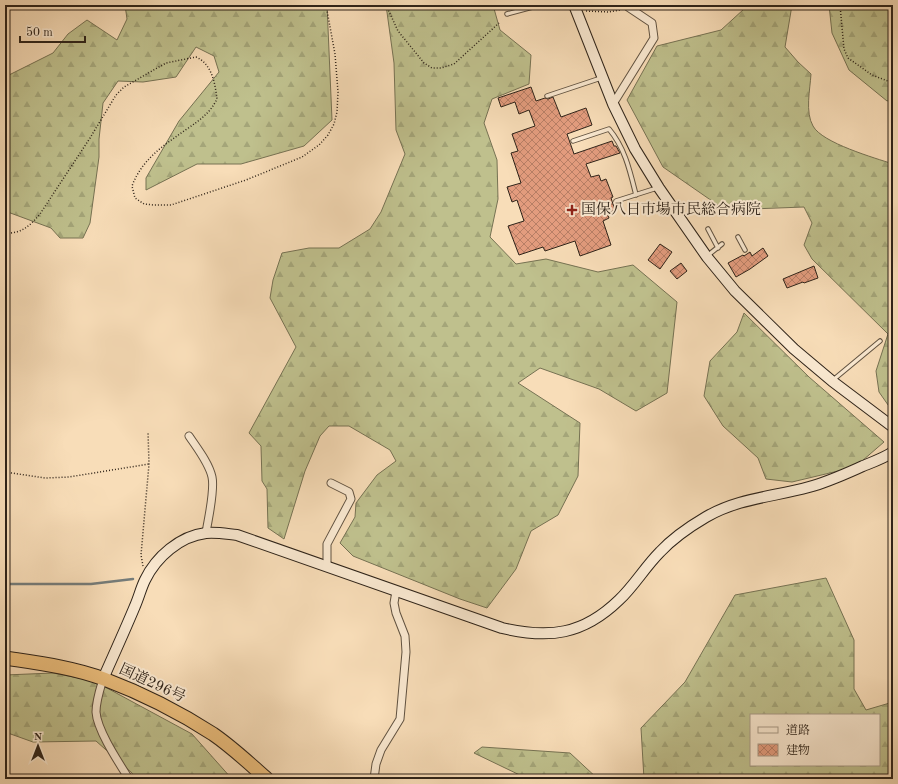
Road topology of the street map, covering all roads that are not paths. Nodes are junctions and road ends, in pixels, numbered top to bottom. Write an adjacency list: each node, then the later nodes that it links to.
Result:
1 (540, 5): 4 (lane)
2 (628, 6): 7 (street)
3 (575, 8): 5 (street)
4 (507, 14)
5 (602, 77): 6 (lane); 7 (street)
6 (547, 96)
7 (613, 104): 9 (street)
8 (573, 141): 10 (lane)
9 (659, 188): 10 (lane); 17 (street)
10 (636, 195): 11 (lane)
11 (616, 201)
12 (708, 229): 15 (lane)
13 (738, 237): 16 (lane)
14 (722, 244): 15 (lane)
15 (718, 248): 17 (lane)
16 (744, 250)
17 (707, 257): 19 (street)
18 (880, 341): 19 (lane)
19 (832, 381): 20 (street)
20 (891, 426)
21 (189, 436): 24 (street)
22 (893, 452): 26 (street)
23 (331, 482): 25 (street)
24 (206, 533): 25 (street); 28 (street)
25 (327, 567): 26 (street)
26 (396, 592): 31 (street)
27 (5, 658): 28 (highway, 国道296号)
28 (103, 678): 29 (street); 30 (highway, 国道296号)
29 (129, 779)
30 (267, 779)
31 (374, 779)

